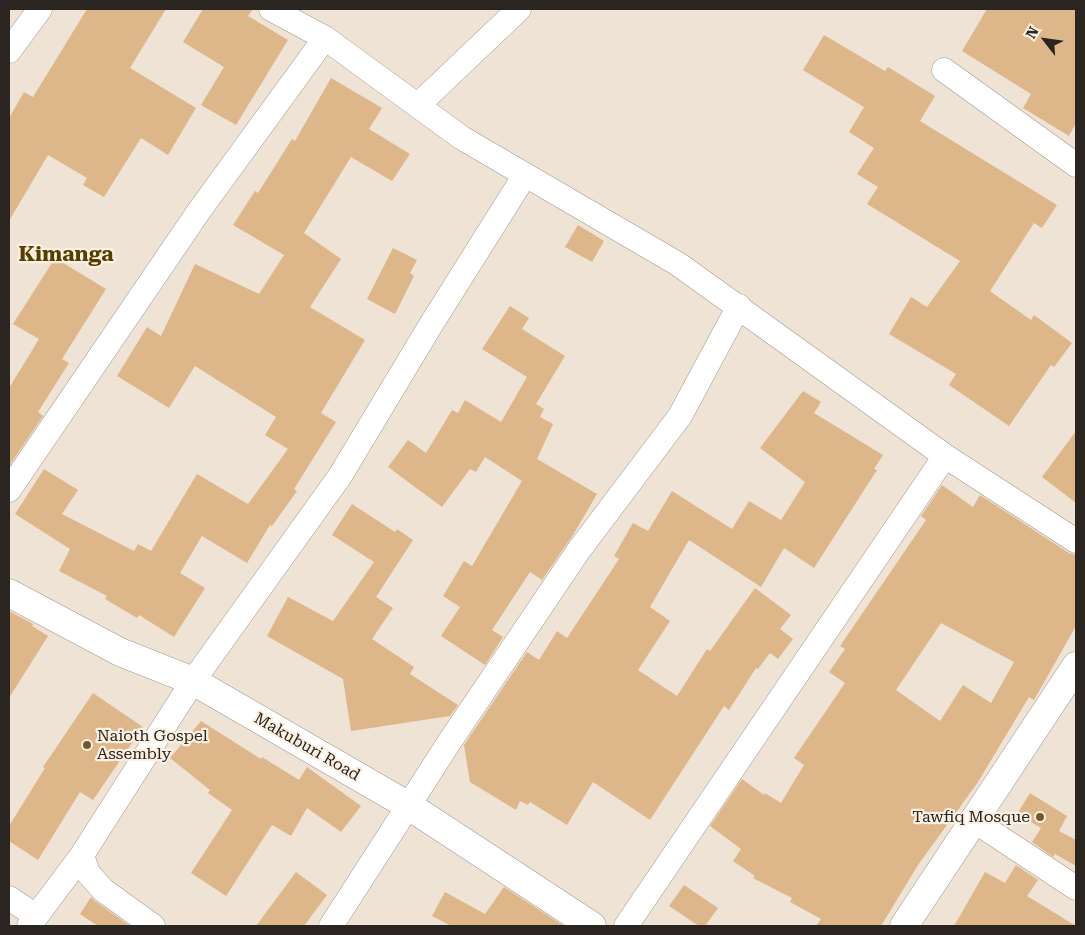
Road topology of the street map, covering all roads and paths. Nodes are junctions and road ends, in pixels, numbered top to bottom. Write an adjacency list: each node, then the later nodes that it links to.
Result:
1 (40, 9): 5 (street)
2 (271, 9): 4 (street)
3 (519, 9): 7 (street)
4 (325, 38): 7 (street); 12 (street)
5 (9, 51)
6 (944, 70): 8 (street)
7 (418, 105): 9 (street)
8 (1076, 165)
9 (525, 175): 10 (street); 16 (street)
10 (739, 306): 11 (street); 17 (street)
11 (946, 456): 13 (street); 26 (street)
12 (9, 490)
13 (1076, 541)
14 (9, 593): 16 (street, Makuburi Road)
15 (1076, 666): 18 (street)
16 (193, 681): 17 (street, Makuburi Road); 19 (street)
17 (409, 806): 24 (street); 25 (street, Makuburi Road)
18 (973, 820): 20 (street); 27 (street)
19 (82, 855): 22 (street); 23 (street)
20 (1076, 888)
21 (9, 898): 22 (street)
22 (32, 921)
23 (153, 926)
24 (331, 926)
25 (592, 926)
26 (626, 926)
27 (904, 926)

